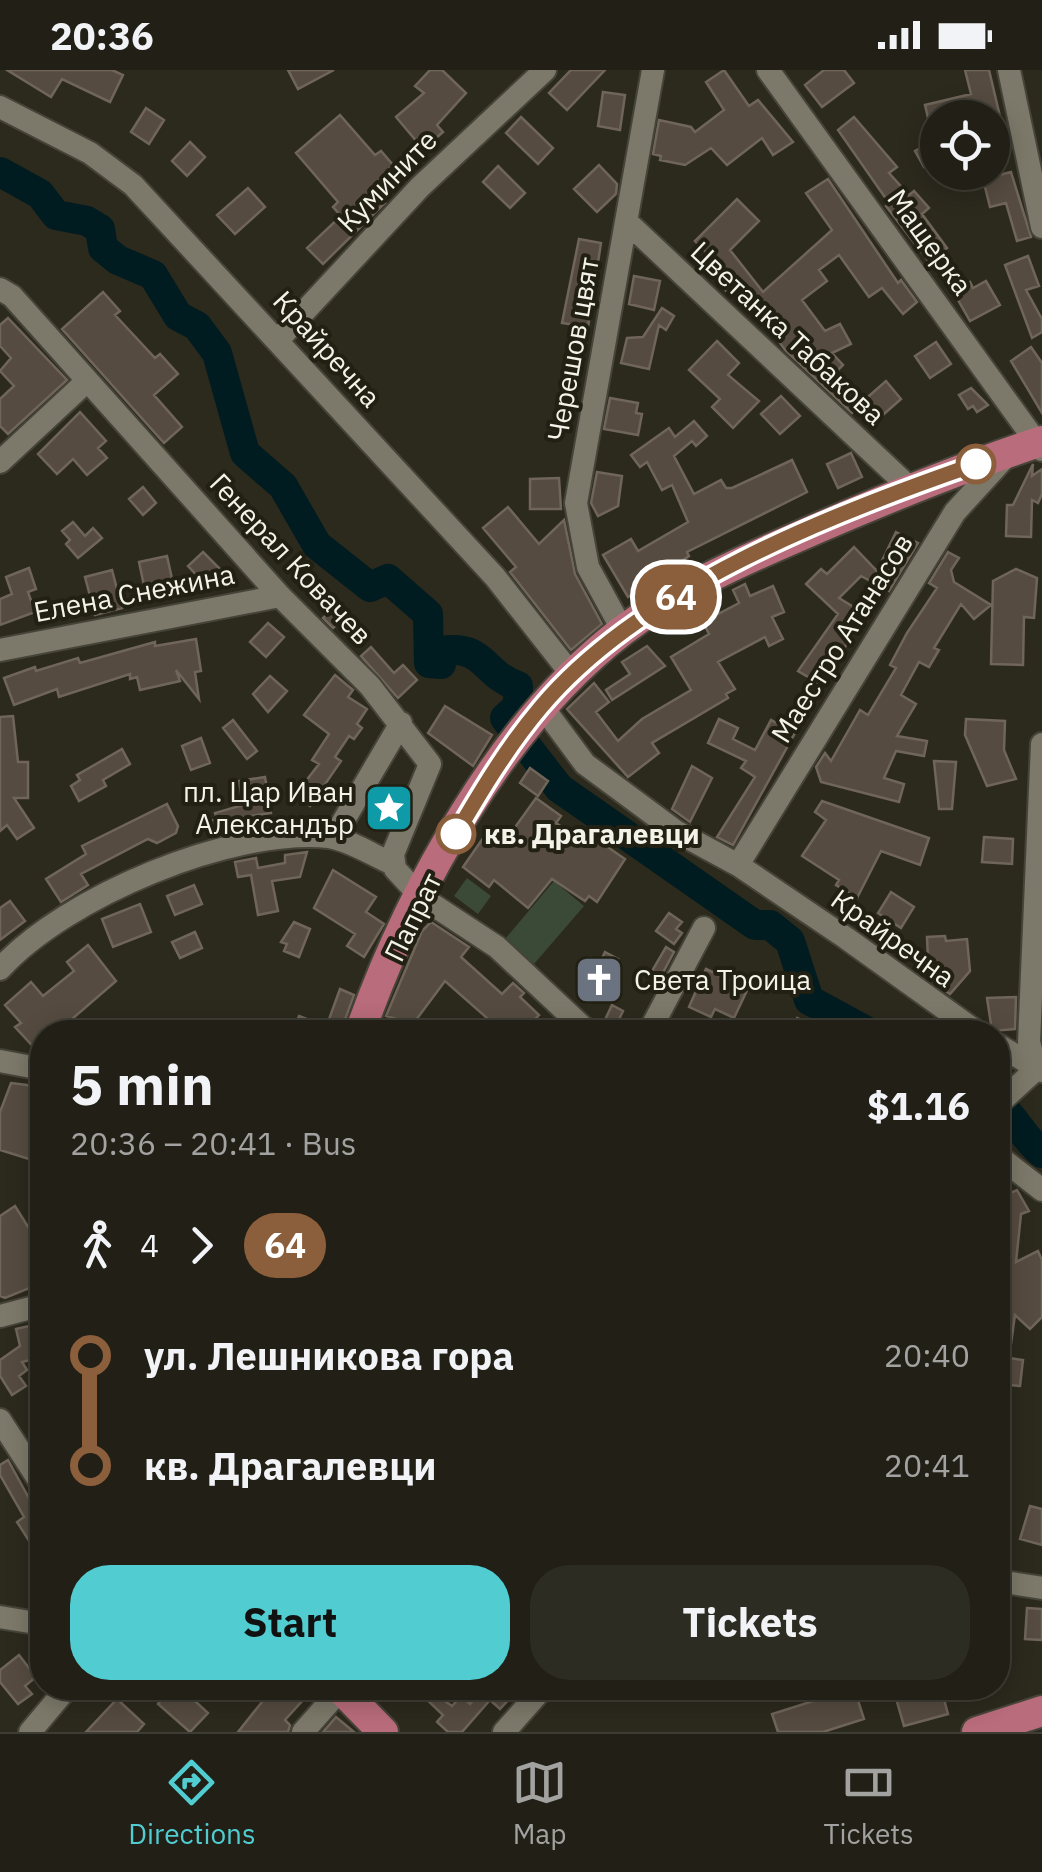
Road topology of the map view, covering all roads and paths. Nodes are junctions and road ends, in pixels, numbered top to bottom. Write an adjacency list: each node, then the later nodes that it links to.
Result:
1 (545, 70): 9 (street, Кумините)
2 (653, 70): 6 (street, Черешов цвят)
3 (768, 70): 11 (street, Мащерка)
4 (1009, 70): 7 (street)
5 (0, 106): 9 (street, Крайречна)
6 (627, 222): 14 (street, Цветанка Табакова); 16 (street, Черешов цвят)
7 (1042, 227)
8 (0, 289): 10 (street, Генерал Ковачев)
9 (278, 340): 18 (street, Крайречна)
10 (87, 381): 13 (street); 15 (street, Генерал Ковачев)
11 (1041, 444): 12 (main road, Папрат)
12 (1010, 452): 14 (main road, Папрат); 25 (street, Маестро Атанасов)
13 (0, 462)
14 (909, 487): 16 (main road, Папрат)
15 (280, 596): 17 (street, Елена Снежина); 20 (street, Генерал Ковачев)
16 (623, 630): 18 (main road, Папрат)
17 (0, 650)
18 (572, 675): 19 (main road, Папрат)
19 (536, 714): 25 (street, Крайречна); 26 (main road, Папрат)
20 (401, 723): 22 (street); 24 (street, Генерал Ковачев)
21 (1042, 744): 23 (street)
22 (334, 838): 24 (street); 28 (street)
23 (1040, 854): 36 (street)
24 (393, 864): 26 (street)
25 (738, 865): 32 (street, Крайречна)
26 (421, 897): 29 (main road, Папрат); 30 (street)
27 (704, 928): 31 (street)
28 (0, 969)
29 (365, 1020)
30 (575, 1020)
31 (655, 1020)
32 (960, 1020)
33 (1010, 1052): 36 (street)
34 (0, 1061): 35 (street)
35 (30, 1067)
36 (1040, 1068): 37 (street)
37 (1010, 1091)
38 (1010, 1165): 39 (street)
39 (1042, 1190)
40 (30, 1308): 41 (street)
41 (0, 1316)
42 (0, 1420): 43 (street)
43 (30, 1466)
44 (1010, 1583): 45 (street)
45 (1042, 1588)
46 (0, 1617): 47 (street)
47 (30, 1622)
48 (58, 1700): 53 (street)
49 (330, 1700): 54 (street)
50 (352, 1700): 55 (main road)
51 (532, 1700): 56 (street)
52 (1042, 1711): 57 (main road)
53 (30, 1732)
54 (303, 1732)
55 (383, 1732)
56 (504, 1732)
57 (977, 1732)

